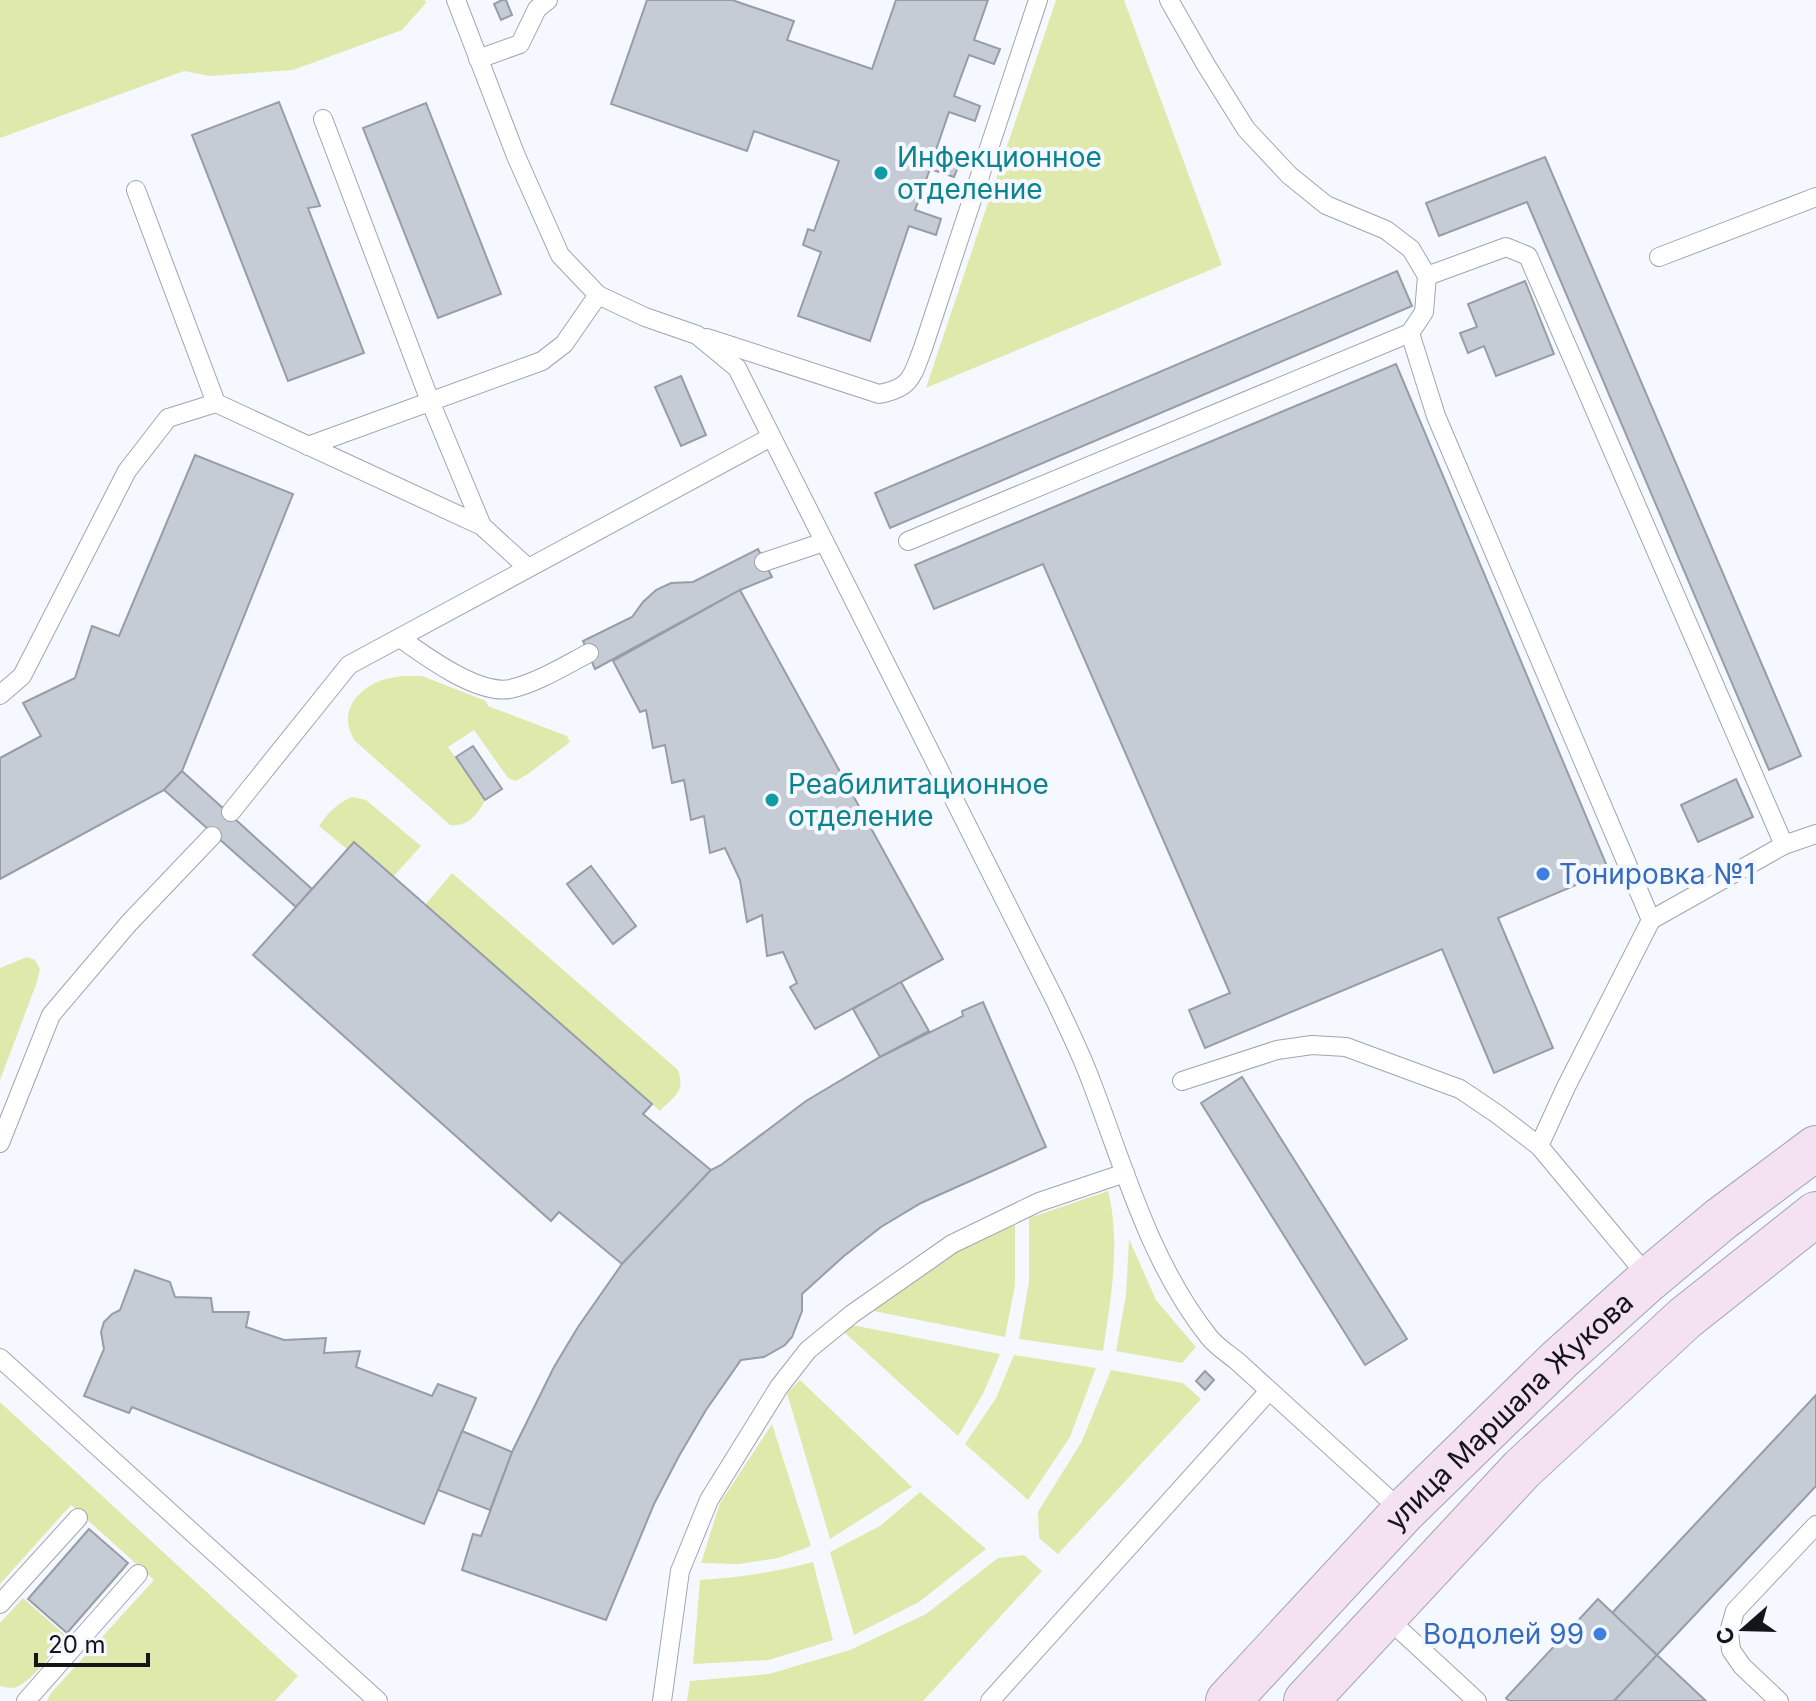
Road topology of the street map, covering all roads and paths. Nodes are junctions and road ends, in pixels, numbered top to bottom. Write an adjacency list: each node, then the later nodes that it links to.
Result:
1 (456, 0): 5 (lane)
2 (548, 0): 5 (lane)
3 (1038, 0): 13 (lane)
4 (1169, 0): 10 (lane)
5 (478, 59): 11 (lane)
6 (323, 119): 14 (lane)
7 (136, 190): 15 (lane)
8 (1816, 197): 9 (lane)
9 (1659, 257)
10 (1427, 276): 12 (lane); 29 (lane)
11 (598, 295): 13 (lane); 14 (lane)
12 (1410, 333): 19 (lane); 30 (lane)
13 (697, 335): 16 (lane)
14 (430, 401): 17 (lane); 18 (lane)
15 (216, 403): 17 (lane); 25 (lane)
16 (771, 437): 20 (lane); 22 (lane)
17 (308, 446): 18 (lane)
18 (482, 526): 22 (lane)
19 (908, 541)
20 (824, 542): 21 (lane); 35 (lane)
21 (764, 562)
22 (528, 568): 23 (lane)
23 (400, 638): 24 (lane); 26 (lane)
24 (589, 653)
25 (0, 695)
26 (231, 812)
27 (1816, 834): 29 (lane)
28 (212, 836): 32 (lane)
29 (1784, 845): 30 (lane)
30 (1651, 920): 33 (lane)
31 (1182, 1081): 33 (lane)
32 (0, 1143)
33 (1539, 1146): 37 (lane)
34 (1816, 1148): 37 (main road, улица Маршала Жукова)
35 (1125, 1173): 39 (lane); 48 (lane)
36 (1816, 1214): 45 (main road, улица Маршала Жукова)
37 (1649, 1279): 40 (main road, улица Маршала Жукова)
38 (0, 1358): 47 (lane)
39 (1269, 1391): 40 (lane); 49 (lane)
40 (1403, 1512): 50 (main road, улица Маршала Жукова)
41 (78, 1518): 44 (lane)
42 (1816, 1525): 53 (lane)
43 (138, 1574): 46 (lane)
44 (0, 1604)
45 (1384, 1615): 51 (main road, улица Маршала Жукова); 52 (lane)
46 (26, 1701)
47 (378, 1701)
48 (662, 1701)
49 (990, 1701)
50 (1228, 1701)
51 (1306, 1701)
52 (1477, 1701)
53 (1779, 1701)

